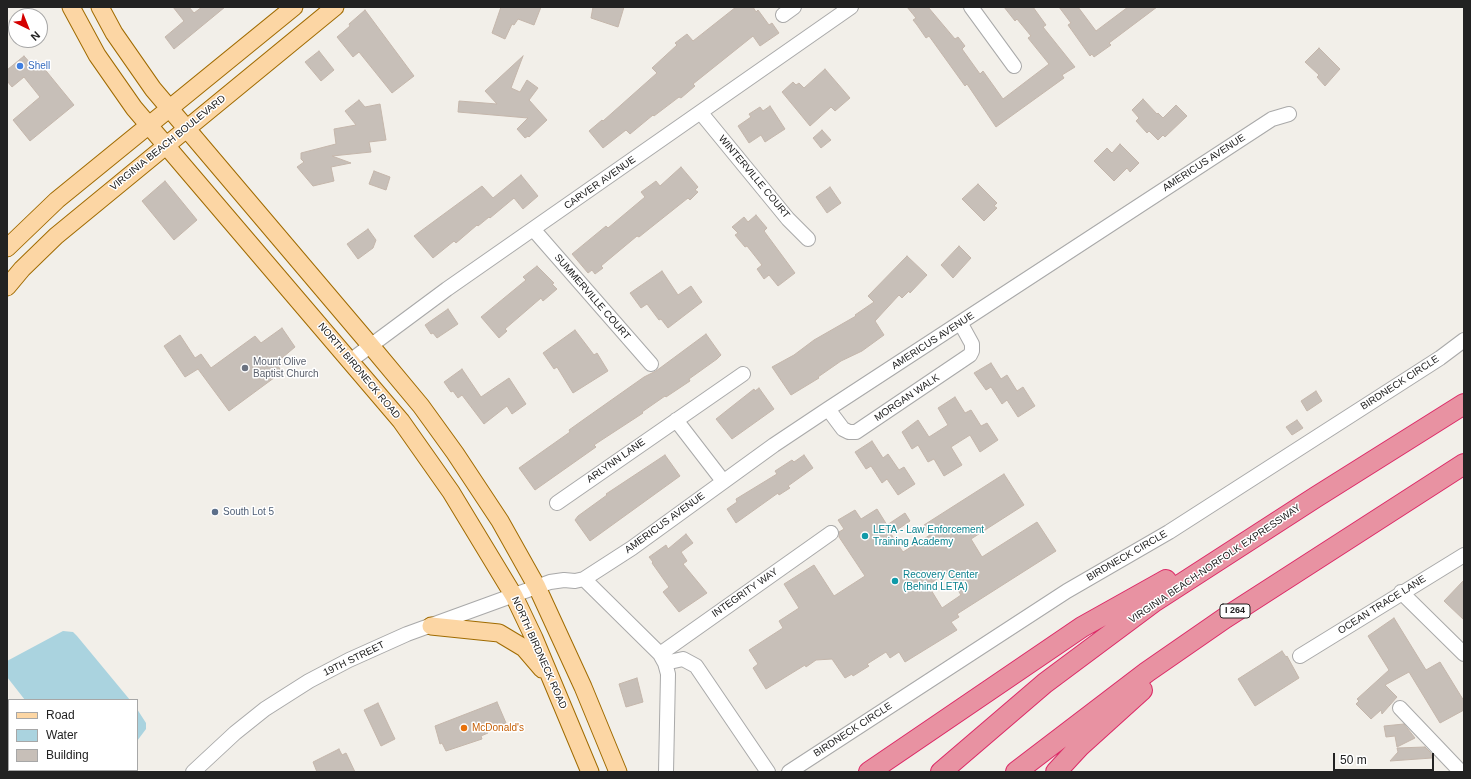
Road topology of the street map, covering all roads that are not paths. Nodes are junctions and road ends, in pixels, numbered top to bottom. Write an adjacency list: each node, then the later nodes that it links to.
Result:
1 (72, 7): 11 (main road, NORTH BIRDNECK ROAD)
2 (100, 7): 8 (main road)
3 (294, 7): 8 (main road)
4 (335, 7): 12 (main road, VIRGINIA BEACH BOULEVARD)
5 (851, 7): 9 (street, CARVER AVENUE)
6 (971, 7): 7 (street)
7 (1014, 66)
8 (169, 108): 11 (main road); 12 (main road)
9 (701, 113): 14 (street, CARVER AVENUE); 15 (street, WINTERVILLE COURT)
10 (1289, 114): 18 (street, AMERICUS AVENUE)
11 (149, 125): 13 (main road, NORTH BIRDNECK ROAD); 16 (main road)
12 (186, 128): 13 (main road, VIRGINIA BEACH BOULEVARD); 20 (main road)
13 (166, 145): 17 (main road, VIRGINIA BEACH BOULEVARD); 21 (main road, NORTH BIRDNECK ROAD)
14 (533, 229): 20 (street, CARVER AVENUE); 22 (street, SUMMERVILLE COURT)
15 (808, 240)
16 (7, 248)
17 (7, 287)
18 (960, 324): 25 (street, AMERICUS AVENUE); 25 (street, MORGAN WALK)
19 (1464, 340): 49 (street, BIRDNECK CIRCLE)
20 (371, 346): 21 (street, CARVER AVENUE); 34 (main road)
21 (350, 361): 36 (main road, NORTH BIRDNECK ROAD)
22 (651, 364)
23 (743, 374): 26 (street, ARLYNN LANE)
24 (1464, 404): 29 (highway, VIRGINIA BEACH-NORFOLK EXPRESSWAY)
25 (828, 409): 28 (street, AMERICUS AVENUE)
26 (676, 420): 28 (street); 30 (street, ARLYNN LANE)
27 (1464, 464): 37 (highway, I 264)
28 (723, 481): 33 (street, AMERICUS AVENUE)
29 (1316, 497): 50 (highway); 51 (highway, VIRGINIA BEACH-NORFOLK EXPRESSWAY)
30 (557, 503)
31 (831, 533): 41 (street, INTEGRITY WAY)
32 (1464, 555): 35 (street, OCEAN TRACE LANE)
33 (584, 579): 34 (street); 41 (street)
34 (537, 587): 36 (street, 19TH STREET); 46 (main road)
35 (1401, 592): 39 (street); 40 (street, OCEAN TRACE LANE)
36 (514, 596): 38 (street, 19TH STREET); 42 (main road, NORTH BIRDNECK ROAD)
37 (1225, 618): 52 (highway, I 264); 53 (highway)
38 (431, 626): 42 (main road); 44 (street, 19TH STREET)
39 (1464, 654)
40 (1300, 656)
41 (662, 658): 47 (street); 48 (street)
42 (552, 681): 45 (main road, NORTH BIRDNECK ROAD)
43 (1400, 708): 54 (street)
44 (193, 772)
45 (590, 772)
46 (618, 772)
47 (666, 772)
48 (768, 772)
49 (789, 772)
50 (869, 772)
51 (941, 772)
52 (1016, 772)
53 (1056, 772)
54 (1461, 772)

